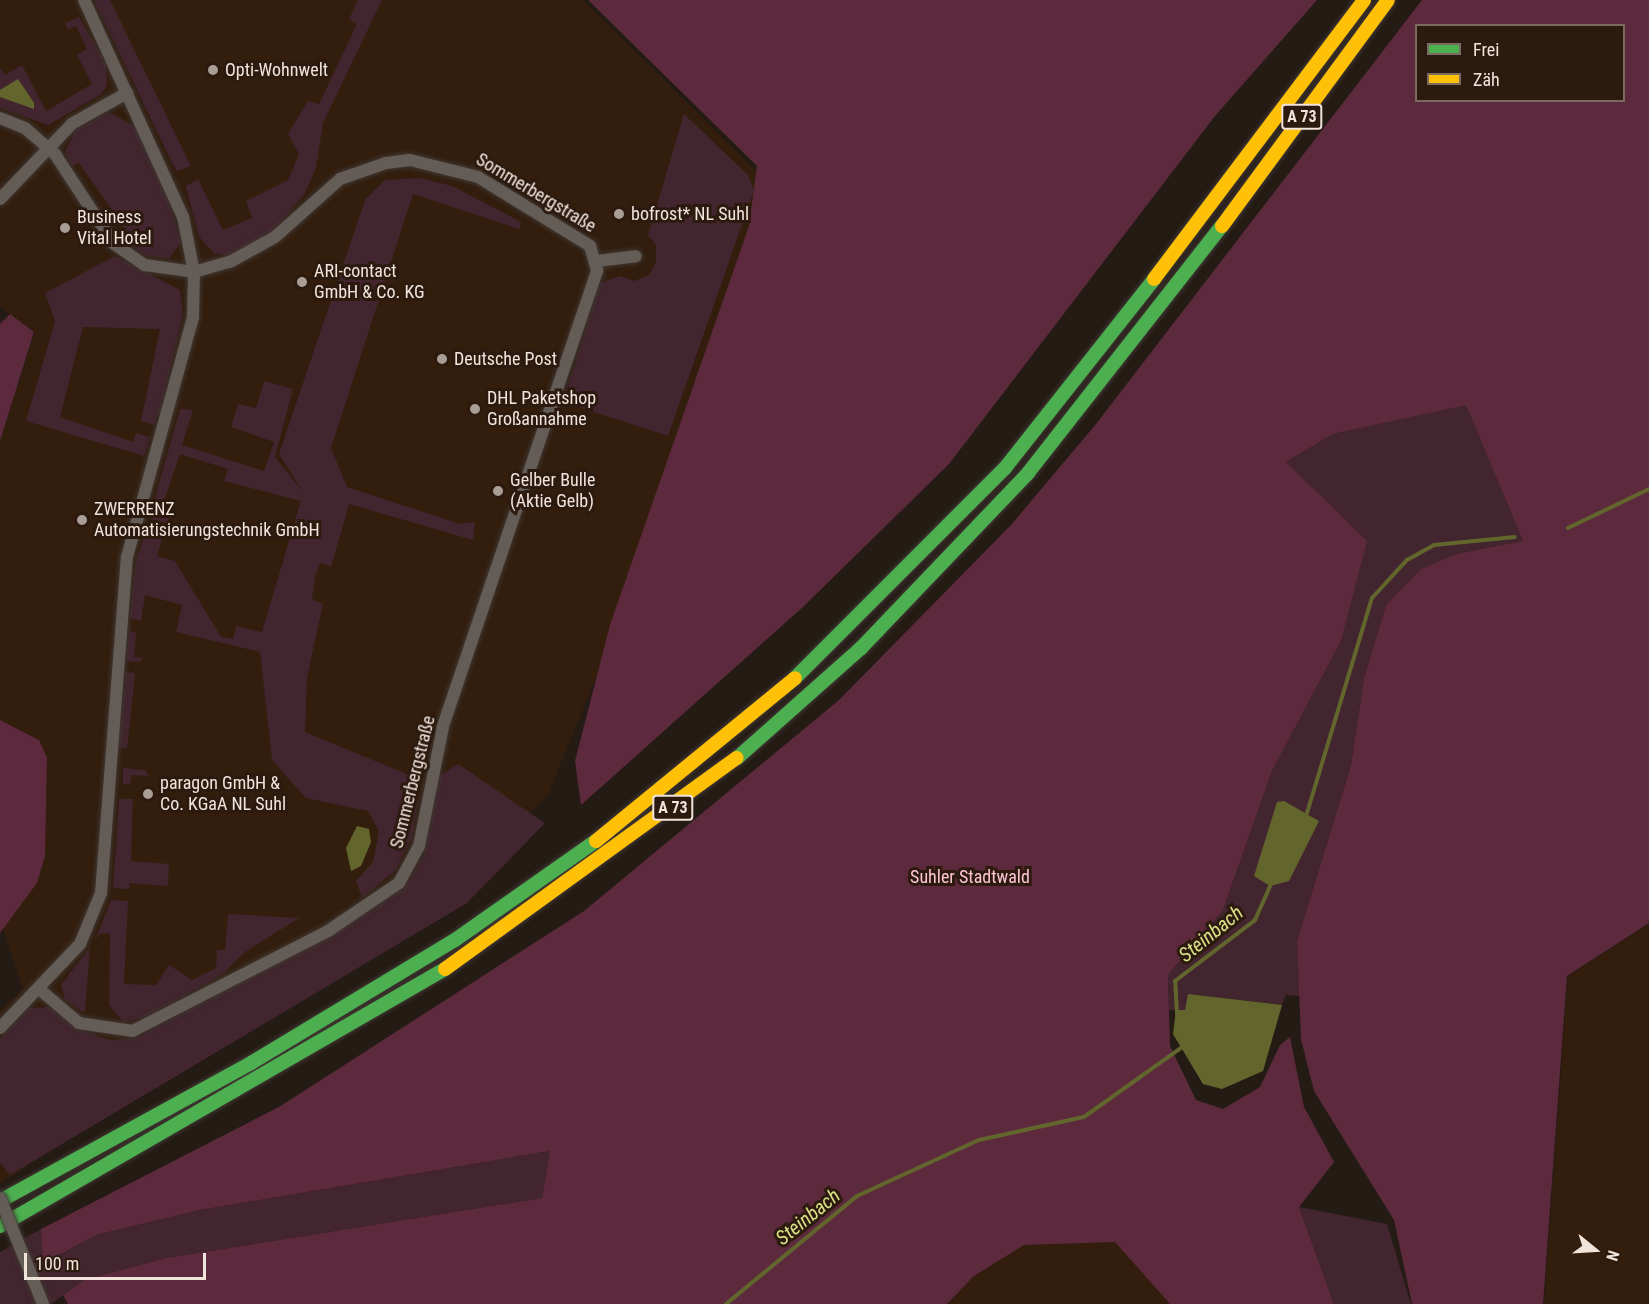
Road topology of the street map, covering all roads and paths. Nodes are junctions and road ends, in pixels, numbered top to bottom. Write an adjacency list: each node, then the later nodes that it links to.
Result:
1 (84, 0): 4 (street)
2 (1364, 0): 13 (highway, A 73)
3 (1388, 0): 14 (highway, A 73)
4 (127, 93): 6 (street); 10 (street)
5 (0, 118): 6 (street)
6 (46, 147): 7 (street); 10 (street)
7 (0, 199)
8 (636, 256): 9 (street, Sommerbergstraße)
9 (597, 261): 10 (street, Sommerbergstraße); 11 (street, Sommerbergstraße)
10 (194, 272): 11 (street)
11 (39, 989): 12 (street)
12 (0, 1028)
13 (0, 1200): 15 (street, bridge)
14 (0, 1226)
15 (43, 1304)

